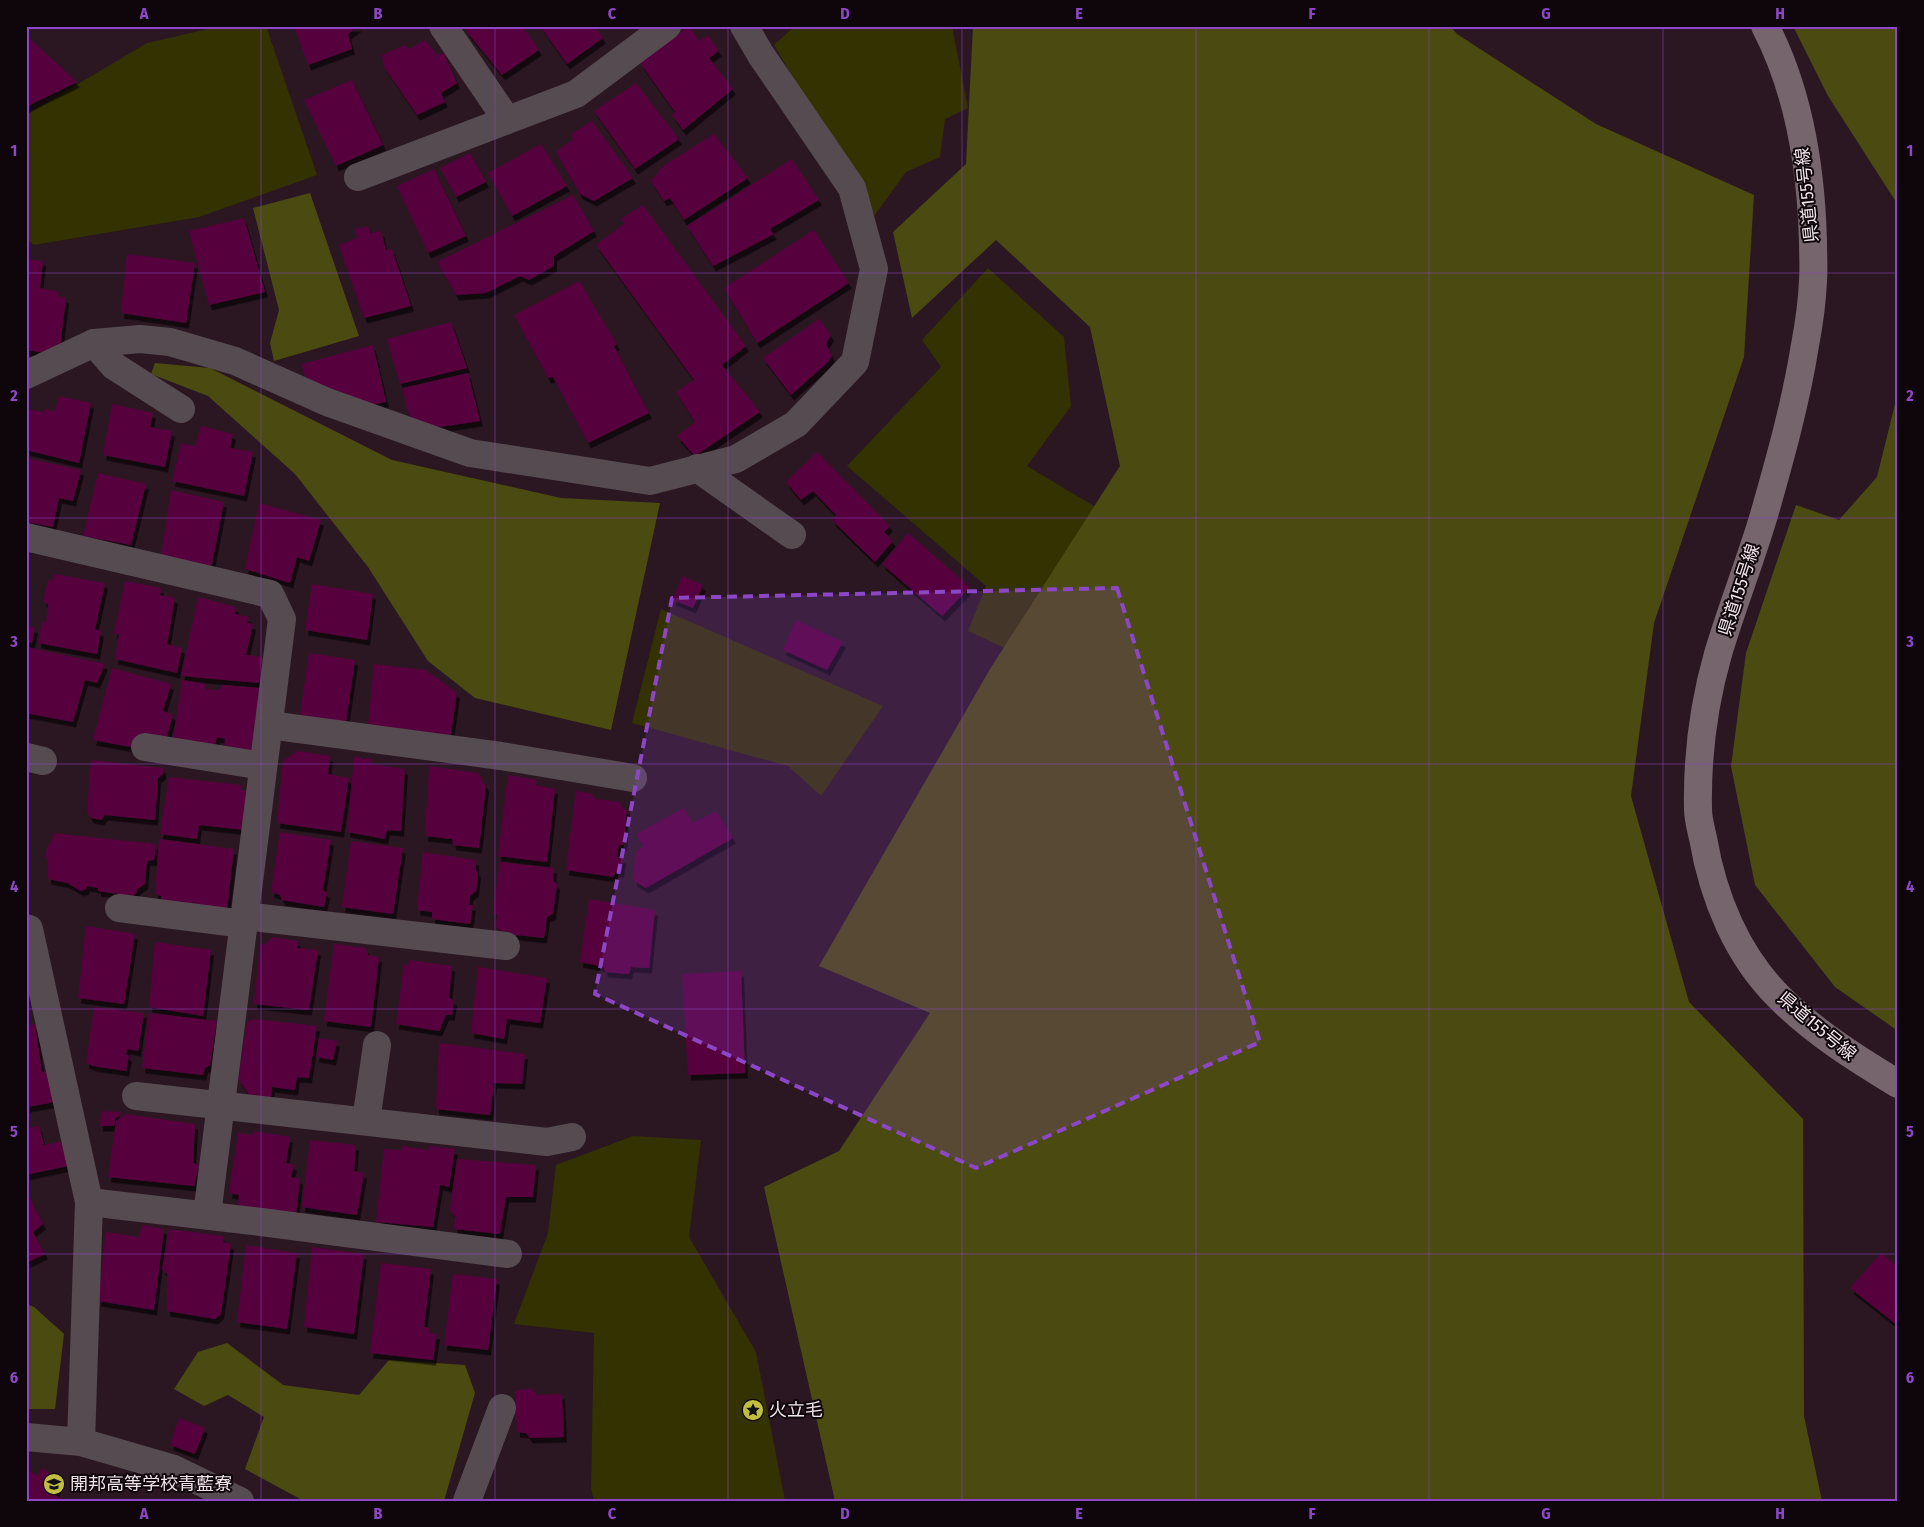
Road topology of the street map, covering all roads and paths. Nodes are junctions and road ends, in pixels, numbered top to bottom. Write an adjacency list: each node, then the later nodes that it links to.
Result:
1 (443, 26): 5 (street)
2 (667, 26): 5 (street)
3 (744, 26): 10 (street)
4 (1765, 26): 22 (main road, 県道155号線)
5 (507, 120): 6 (street)
6 (358, 177)
7 (94, 343): 8 (street); 9 (street); 10 (street)
8 (26, 375)
9 (181, 409)
10 (698, 468): 11 (street)
11 (792, 535)
12 (26, 536): 13 (street)
13 (269, 725): 15 (street); 16 (street)
14 (144, 747): 15 (street)
15 (264, 766): 18 (street)
16 (633, 778)
17 (119, 908): 18 (street)
18 (245, 920): 20 (street); 24 (street)
19 (26, 928): 27 (street)
20 (506, 946)
21 (377, 1045): 25 (street)
22 (1898, 1084)
23 (136, 1096): 24 (street)
24 (220, 1105): 25 (street); 28 (street)
25 (366, 1121): 26 (street)
26 (572, 1137)
27 (88, 1202): 28 (street); 32 (street)
28 (207, 1215): 29 (street)
29 (508, 1254)
30 (502, 1408): 34 (street)
31 (26, 1436): 32 (street)
32 (80, 1442): 33 (street)
33 (240, 1501)
34 (467, 1501)

